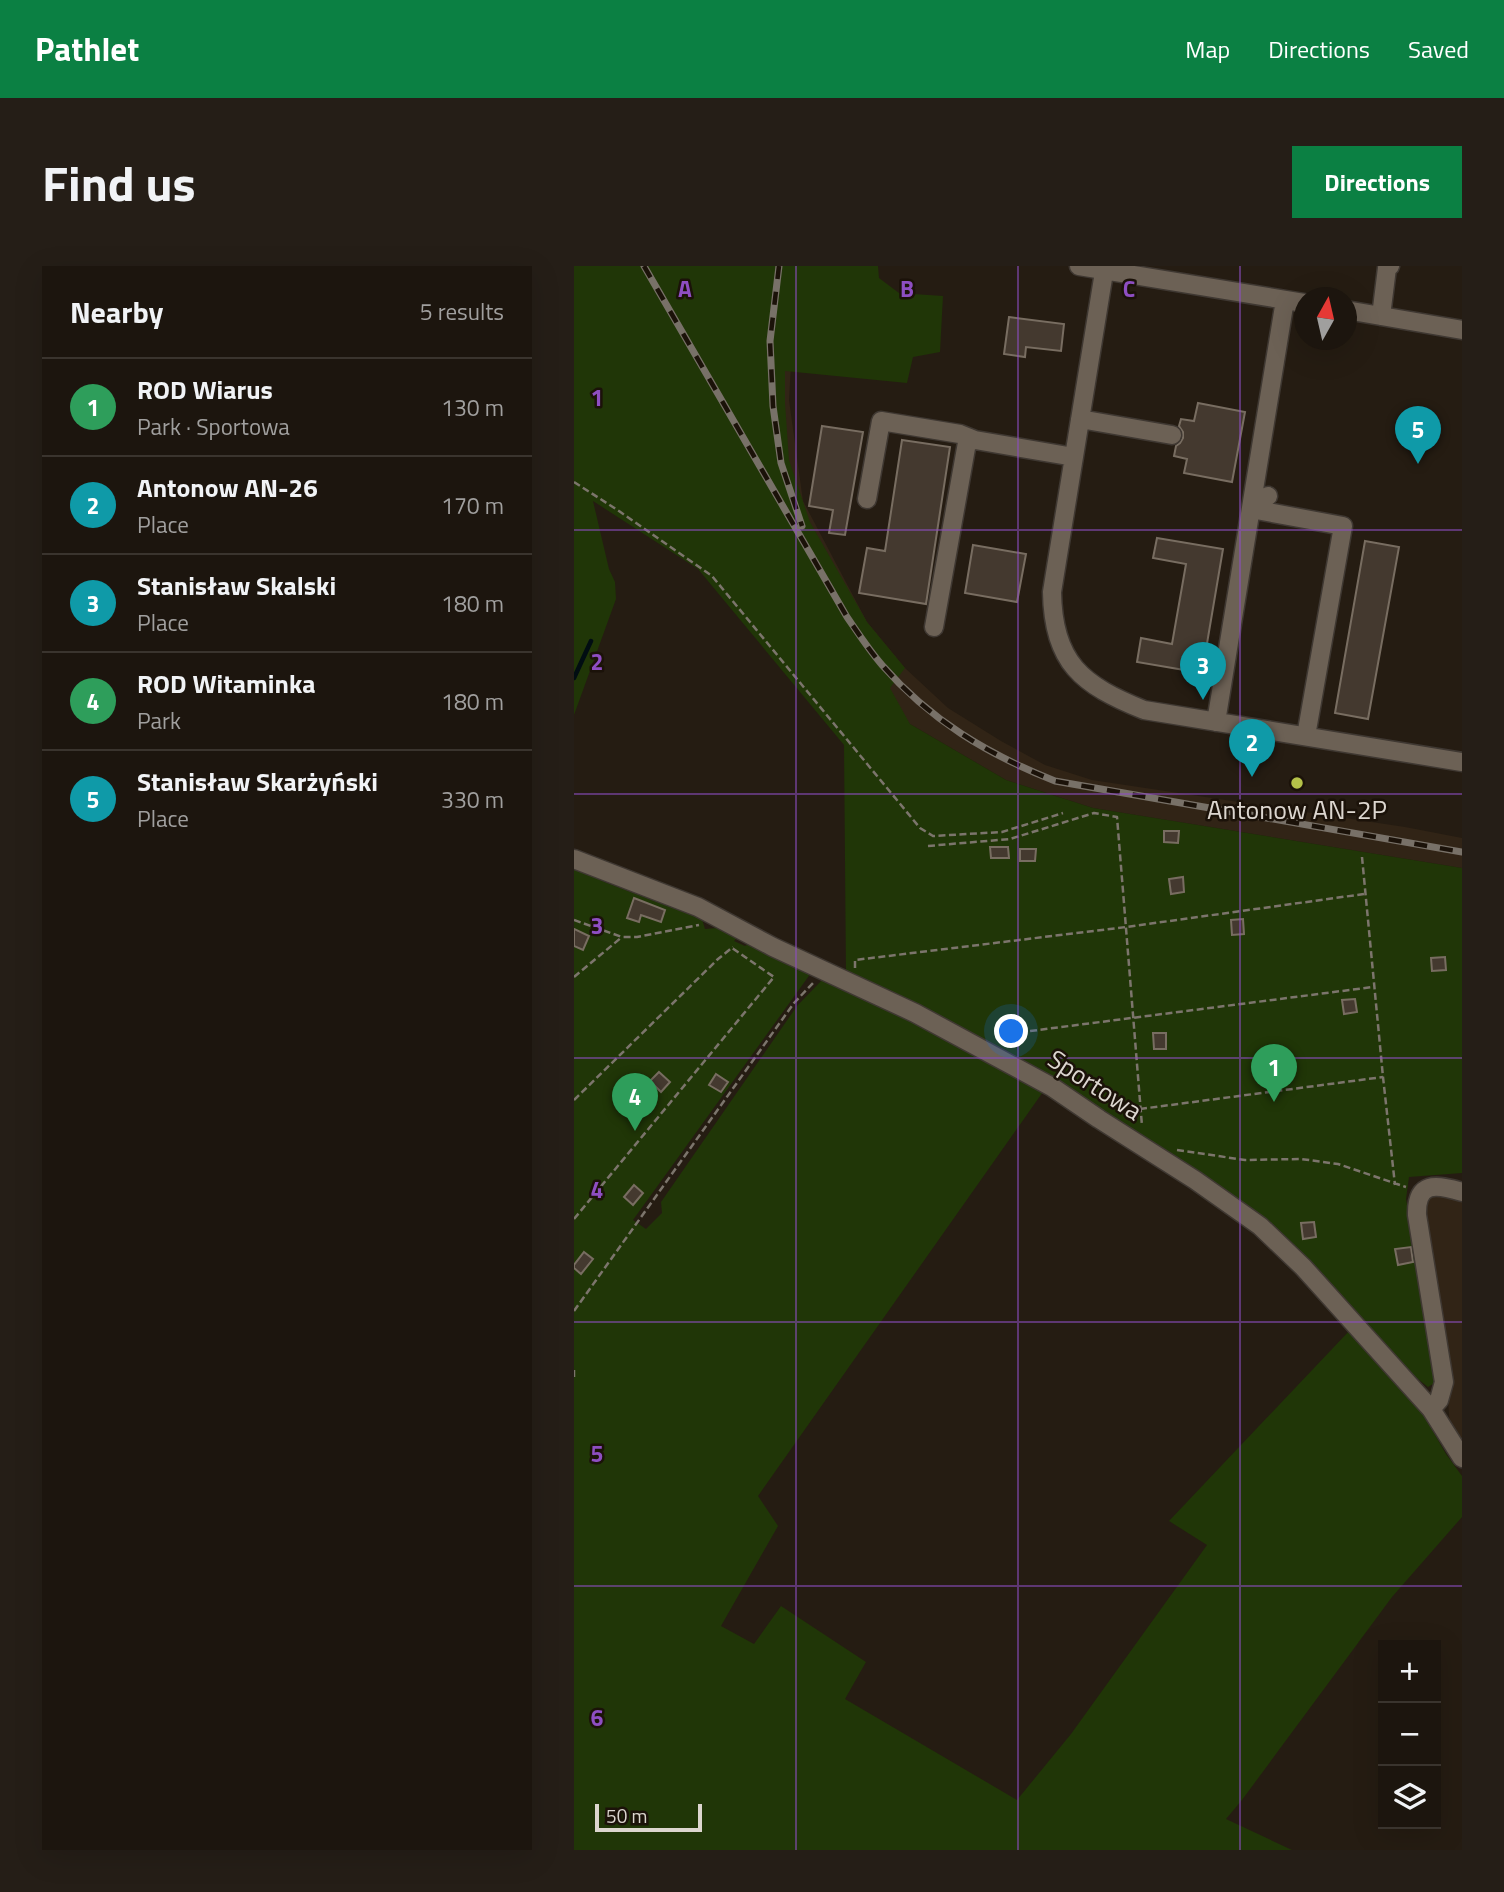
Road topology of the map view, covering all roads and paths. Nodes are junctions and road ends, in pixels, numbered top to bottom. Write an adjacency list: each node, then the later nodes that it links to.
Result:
1 (1079, 266): 3 (street)
2 (1390, 266): 7 (street)
3 (1105, 268): 4 (street); 9 (street)
4 (1285, 300): 5 (street); 16 (street)
5 (1294, 301)
6 (1357, 312): 7 (street)
7 (1381, 316): 8 (street)
8 (1462, 330)
9 (1080, 419): 10 (street); 12 (street)
10 (1172, 435)
11 (968, 437): 12 (street); 15 (street); 17 (street)
12 (1074, 457): 18 (street)
13 (574, 482): 21 (path)
14 (1268, 496): 16 (street)
15 (867, 499)
16 (1251, 509): 18 (street); 19 (street)
17 (933, 627)
18 (1216, 722): 19 (street)
19 (1306, 736): 20 (street)
20 (1462, 762)
21 (1063, 813)
22 (928, 846): 28 (path)
23 (1362, 857): 25 (path)
24 (574, 859): 33 (street, Sportowa)
25 (1364, 894): 28 (path); 35 (path)
26 (574, 920): 29 (path)
27 (703, 924): 29 (path)
28 (1126, 927): 32 (path); 36 (path)
29 (622, 937): 34 (path)
30 (738, 943): 31 (path)
31 (732, 948): 39 (path); 46 (path)
32 (855, 969)
33 (824, 971): 47 (path); 50 (street, Sportowa)
34 (574, 977)
35 (1374, 987): 36 (path); 38 (path)
36 (1133, 1017): 37 (path); 40 (path)
37 (1003, 1048)
38 (1383, 1077): 40 (path); 43 (path)
39 (574, 1100)
40 (1139, 1109): 41 (path)
41 (1143, 1134)
42 (1172, 1149): 43 (path)
43 (1395, 1185): 44 (path)
44 (1407, 1187)
45 (1462, 1192): 50 (street)
46 (574, 1219)
47 (574, 1311)
48 (574, 1370): 49 (path)
49 (574, 1378)
50 (1431, 1409): 51 (street, Sportowa)
51 (1462, 1458)

